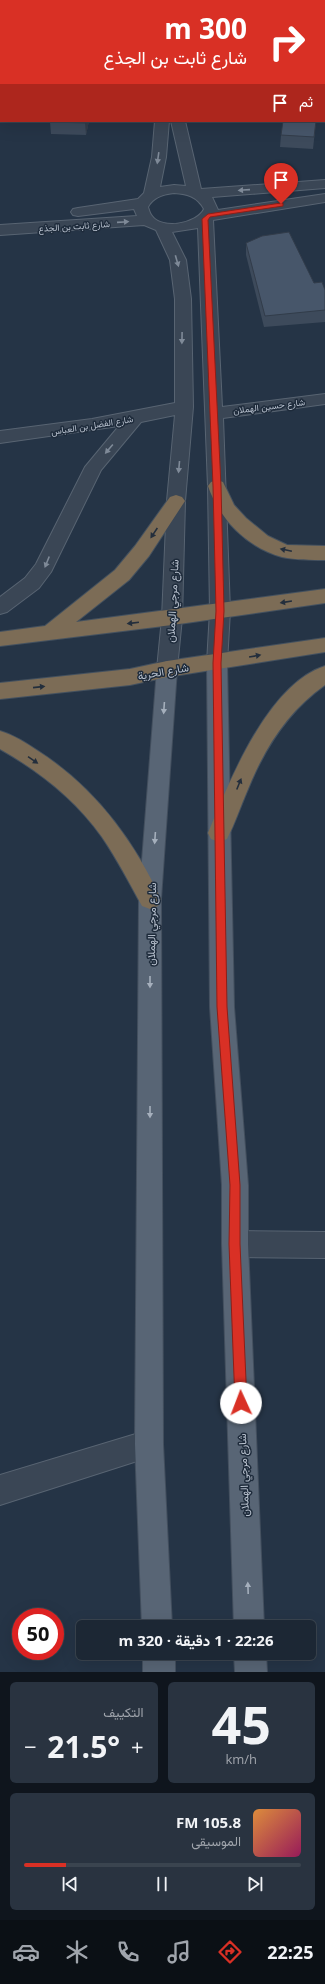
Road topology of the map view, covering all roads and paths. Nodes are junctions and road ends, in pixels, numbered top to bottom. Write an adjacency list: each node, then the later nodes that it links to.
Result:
1 (162, 122): 5 (street, one-way to 5)
2 (178, 122): 4 (street)
3 (325, 189): 4 (street, one-way to 4); 6 (street)
4 (197, 193): 5 (street, شارع ثابت بن الجذع); 6 (street, شارع مرجي الهملان)
5 (147, 199): 7 (street, شارع مرجي الهملان); 8 (street, شارع ثابت بن الجذع)
6 (207, 218): 7 (street, شارع ثابت بن الجذع); 12 (street, شارع مرجي الهملان)
7 (155, 223): 9 (street, شارع ثابت بن الجذع, one-way to 7); 11 (street, شارع مرجي الهملان, one-way to 11)
8 (0, 224)
9 (0, 230)
10 (325, 399): 12 (street, شارع حسين الهملان)
11 (184, 407): 13 (street, شارع الفضل بن العباس); 16 (street, شارع مرجي الهملان, one-way to 16)
12 (214, 414): 15 (street, شارع مرجي الهملان)
13 (134, 419): 14 (street, شارع الفضل بن العباس); 19 (street, one-way to 19)
14 (0, 437)
15 (217, 486): 17 (highway, one-way to 15); 20 (street, شارع مرجي الهملان)
16 (176, 501): 21 (street, شارع مرجي الهملان); 22 (highway, one-way to 22)
17 (325, 553)
18 (325, 596): 20 (highway, one-way to 20)
19 (0, 607)
20 (220, 611): 21 (highway); 25 (street, شارع مرجي الهملان)
21 (172, 618): 22 (highway, one-way to 22); 26 (street, شارع مرجي الهملان)
22 (50, 633): 23 (highway)
23 (0, 639)
24 (325, 645): 25 (highway, شارع الحرية, one-way to 24)
25 (217, 663): 26 (highway, شارع الحرية); 30 (main road, شارع مرجي الهملان)
26 (167, 669): 28 (highway, شارع الحرية, one-way to 26); 31 (main road, شارع مرجي الهملان, one-way to 31)
27 (325, 674): 30 (highway, one-way to 27)
28 (0, 691)
29 (0, 740): 31 (highway, one-way to 31)
30 (219, 833): 32 (main road, شارع مرجي الهملان)
31 (150, 899): 34 (main road, شارع مرجي الهملان, one-way to 34)
32 (235, 1244): 33 (street); 37 (main road, شارع مرجي الهملان, one-way to 32)
33 (325, 1245)
34 (149, 1444): 35 (street); 36 (main road, شارع مرجي الهملان)
35 (0, 1490)
36 (157, 1620)
37 (249, 1620)
38 (159, 1660): 40 (main road)
39 (250, 1660): 41 (main road)
40 (160, 1672)
41 (251, 1672)

